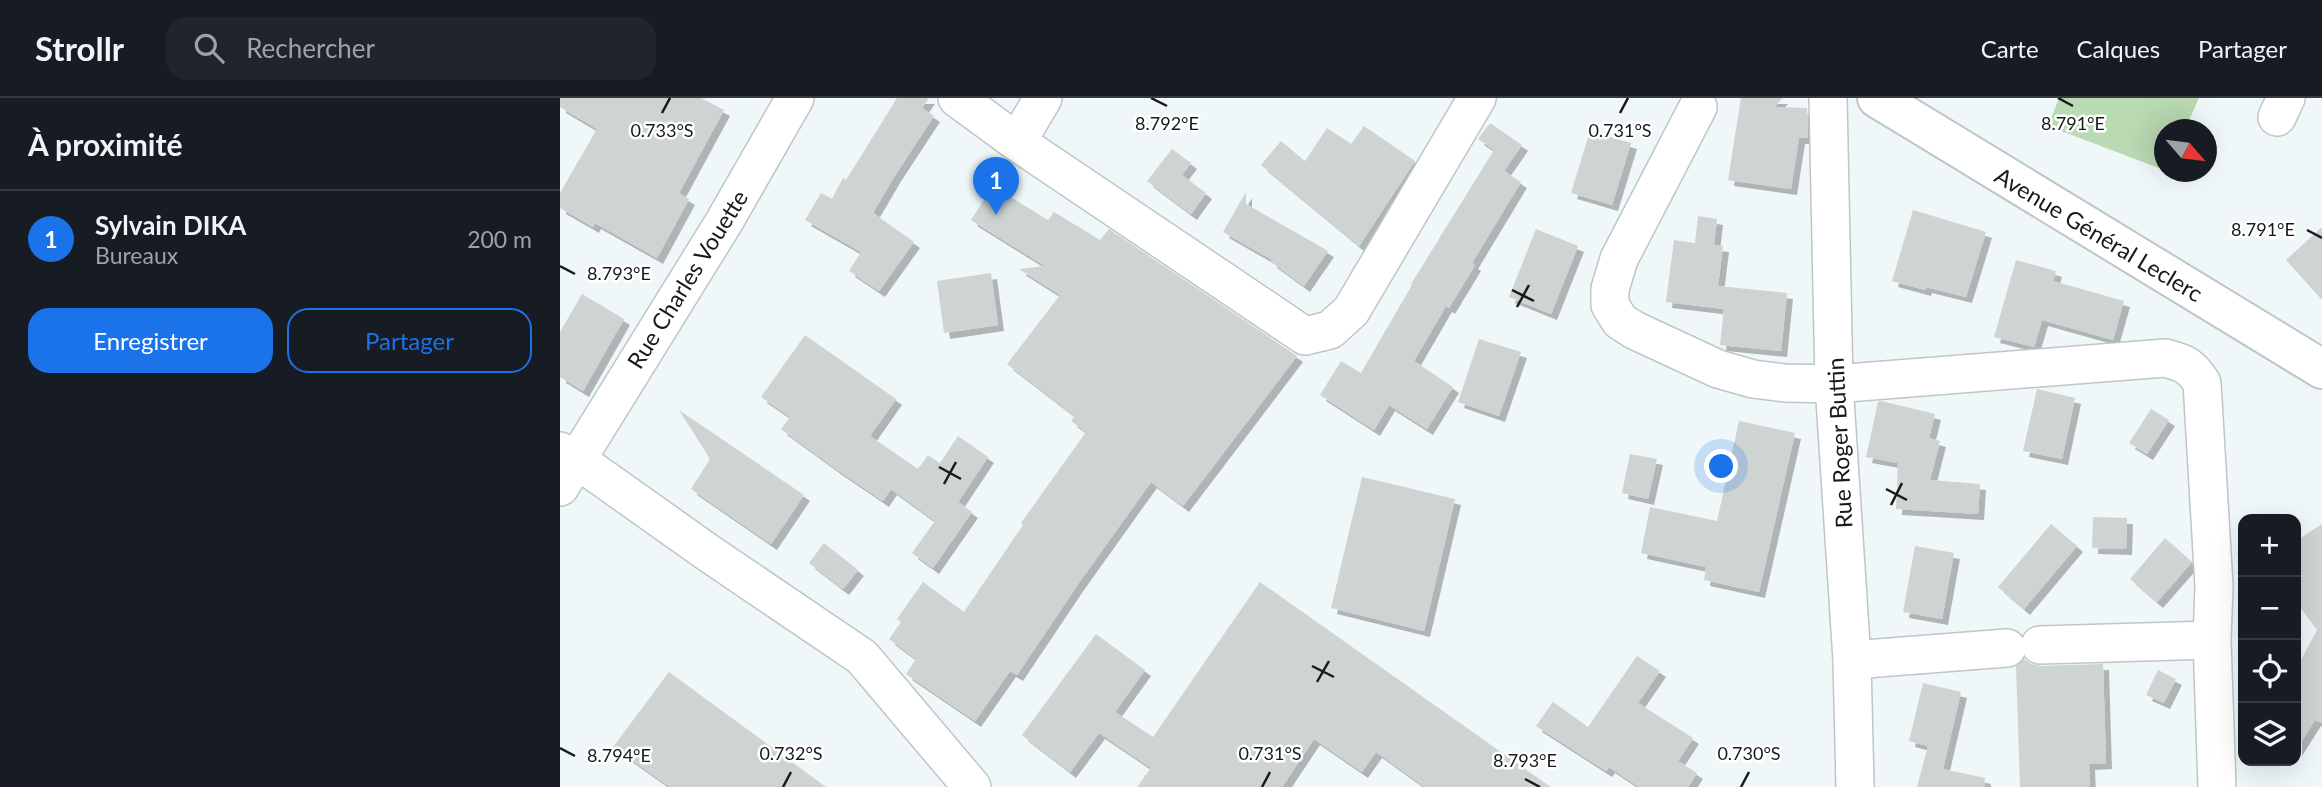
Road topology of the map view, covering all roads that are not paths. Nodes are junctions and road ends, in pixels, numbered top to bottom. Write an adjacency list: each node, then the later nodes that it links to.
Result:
1 (795, 98): 11 (street, Rue Charles Vouette)
2 (957, 98): 8 (street)
3 (1043, 98): 8 (street)
4 (1477, 98): 8 (street)
5 (1828, 98): 10 (street, Rue Roger Buttin)
6 (1877, 98): 9 (main road, Avenue Général Leclerc)
7 (1698, 107): 10 (street)
8 (1017, 142)
9 (2322, 369)
10 (1834, 384): 12 (street); 13 (street, Rue Roger Buttin)
11 (565, 466): 14 (street)
12 (2212, 640): 13 (street); 16 (street)
13 (1852, 660): 15 (street, Rue Roger Buttin)
14 (972, 787)
15 (1855, 787)
16 (2217, 787)

